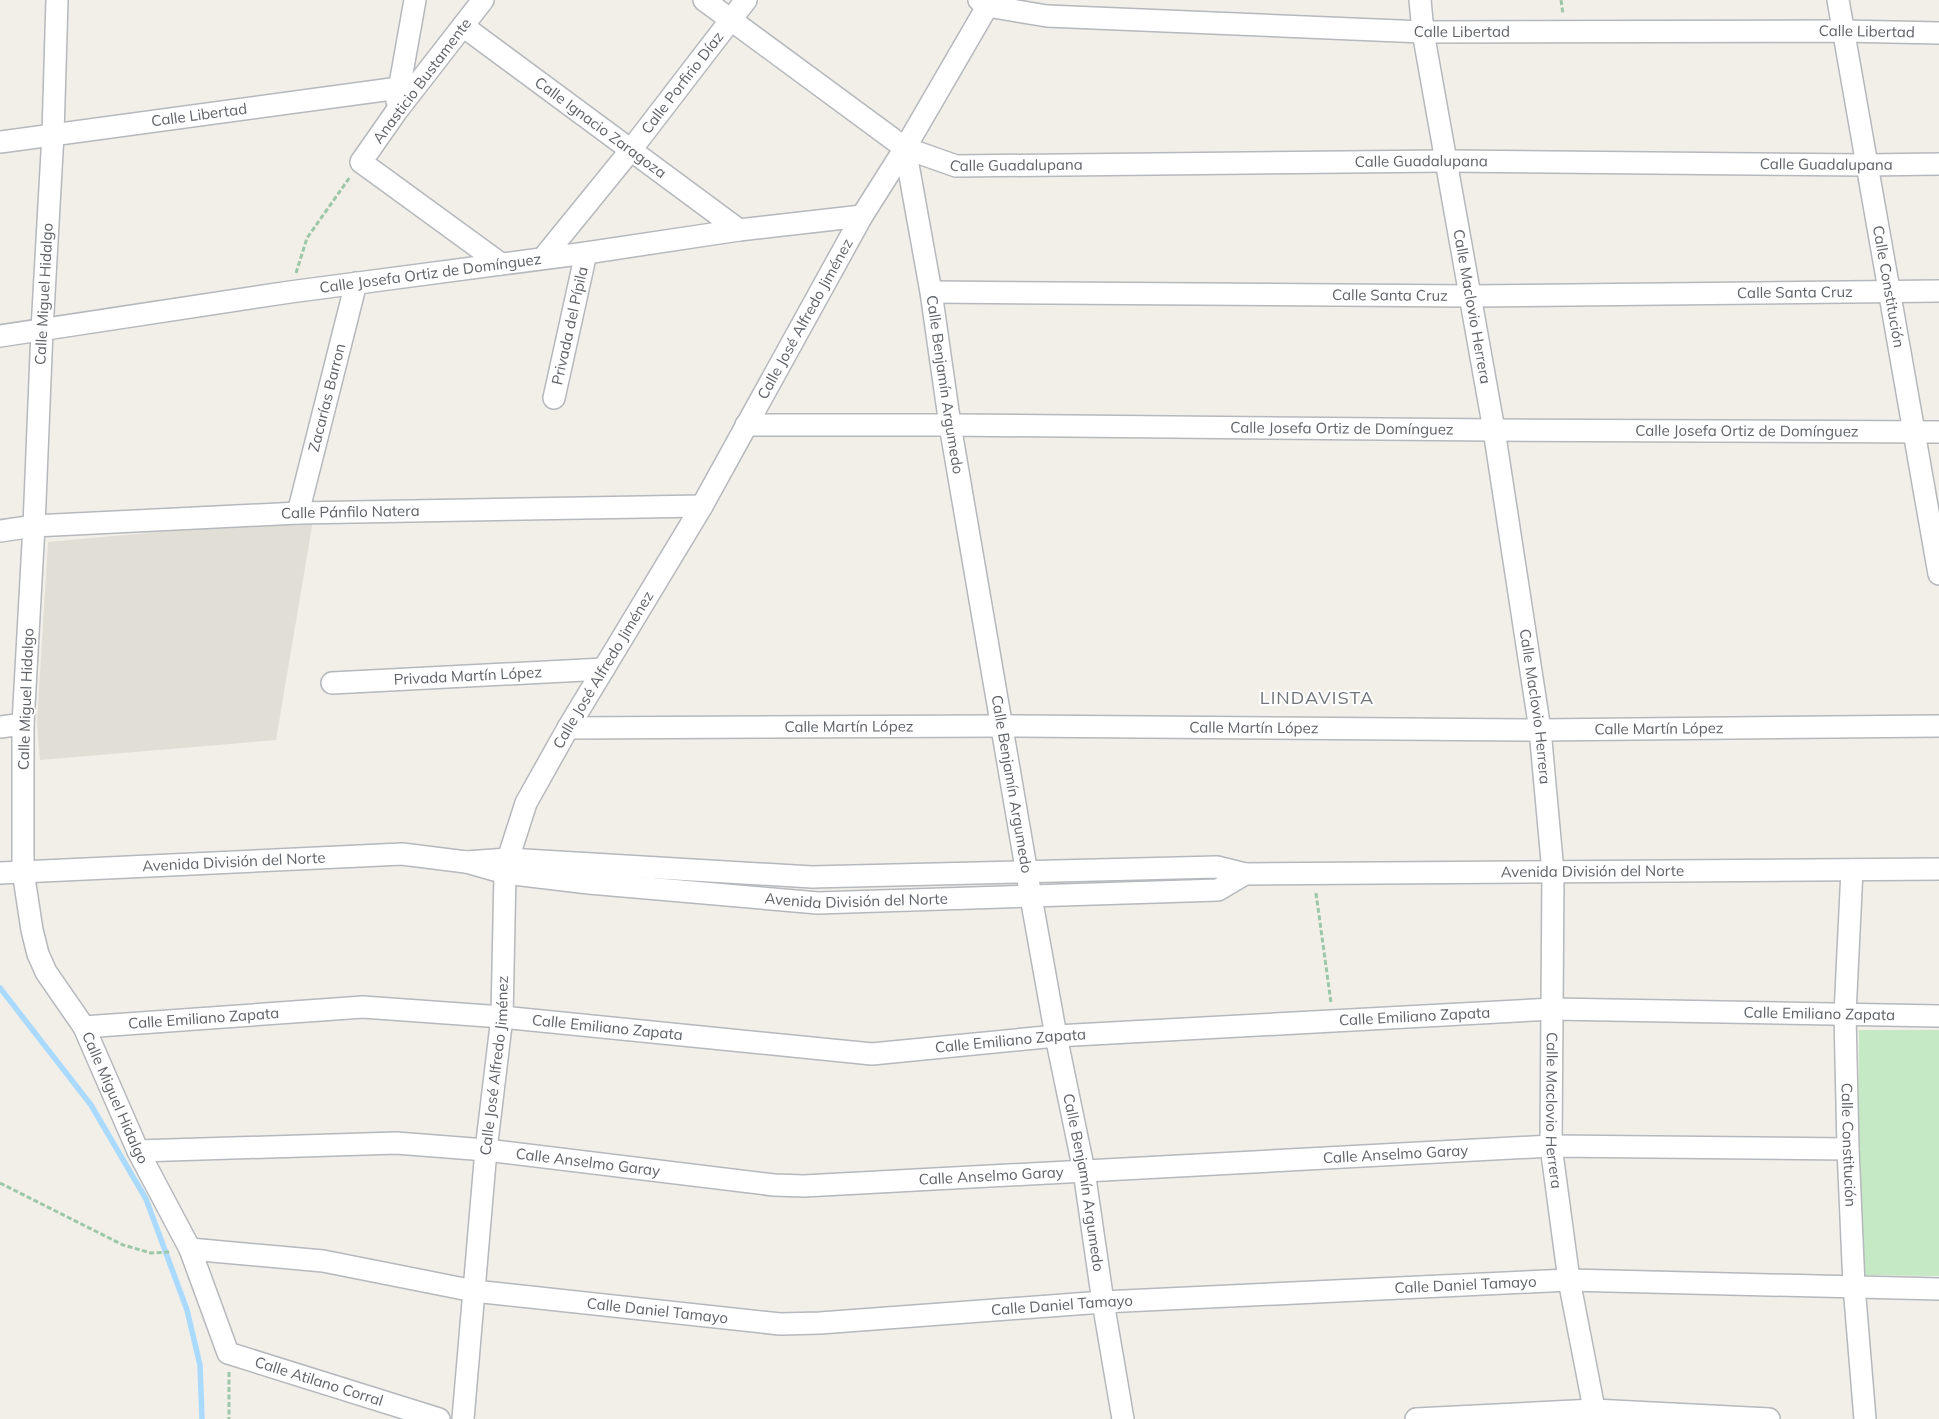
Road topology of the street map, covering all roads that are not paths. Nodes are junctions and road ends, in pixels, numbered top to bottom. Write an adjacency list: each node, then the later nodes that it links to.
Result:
1 (57, 0): 16 (street, Calle Miguel Hidalgo)
2 (415, 0): 14 (street)
3 (483, 0): 10 (street, Anasticio Bustamente)
4 (704, 0): 9 (street, Calle Guadalupana)
5 (746, 0): 9 (street, Calle Porfirio Díaz)
6 (1420, 0): 11 (street, Calle Maclovio Herrera)
7 (1838, 0): 12 (street, Calle Constitución)
8 (986, 2): 11 (street, Calle Libertad); 18 (street, Calle José Alfredo Jiménez)
9 (730, 21): 18 (street, Calle Guadalupana); 19 (street, Calle Porfirio Díaz)
10 (463, 26): 15 (street, Anasticio Bustamente); 19 (street, Calle Ignacio Zaragoza)
11 (1423, 32): 12 (street, Calle Libertad); 20 (street, Calle Maclovio Herrera)
12 (1843, 32): 13 (street, Calle Libertad); 22 (street, Calle Constitución)
13 (1939, 33)
14 (399, 88): 15 (street); 16 (street, Calle Libertad)
15 (396, 112): 27 (street, Anasticio Bustamente)
16 (53, 134): 17 (street, Calle Libertad); 33 (street, Calle Miguel Hidalgo)
17 (0, 142)
18 (905, 148): 20 (street, Calle Guadalupana); 23 (street, Calle José Alfredo Jiménez); 30 (street, Calle Benjamín Argumedo)
19 (630, 151): 24 (street, Calle Ignacio Zaragoza); 26 (street, Calle Porfirio Díaz)
20 (1446, 161): 22 (street, Calle Guadalupana); 32 (street, Calle Maclovio Herrera)
21 (1939, 164): 22 (street, Calle Guadalupana)
22 (1867, 165): 31 (street, Calle Constitución)
23 (862, 216): 24 (street, Calle Josefa Ortiz de Domínguez); 36 (street, Calle José Alfredo Jiménez)
24 (739, 230): 25 (street, Calle Josefa Ortiz de Domínguez)
25 (586, 253): 26 (street, Calle Josefa Ortiz de Domínguez); 35 (street, Privada del Pípila)
26 (543, 258): 27 (street, Calle Josefa Ortiz de Domínguez)
27 (501, 264): 28 (street, Calle Josefa Ortiz de Domínguez)
28 (356, 283): 33 (street, Calle Josefa Ortiz de Domínguez); 42 (street, Zacarías Barron)
29 (1939, 291): 31 (street, Calle Santa Cruz)
30 (931, 292): 32 (street, Calle Santa Cruz); 37 (street, Calle Benjamín Argumedo)
31 (1889, 292): 32 (street, Calle Santa Cruz); 39 (street, Calle Constitución)
32 (1471, 296): 38 (street, Calle Maclovio Herrera)
33 (42, 330): 34 (street, Calle Josefa Ortiz de Domínguez); 43 (street, Calle Miguel Hidalgo)
34 (0, 336)
35 (554, 398)
36 (746, 425): 37 (street, Calle Josefa Ortiz de Domínguez); 41 (street, Calle José Alfredo Jiménez)
37 (950, 425): 38 (street, Calle Josefa Ortiz de Domínguez); 49 (street, Calle Benjamín Argumedo)
38 (1494, 430): 39 (street, Calle Josefa Ortiz de Domínguez); 53 (street, Calle Maclovio Herrera)
39 (1914, 432): 40 (street, Calle Josefa Ortiz de Domínguez); 45 (street, Calle Constitución)
40 (1939, 432)
41 (702, 506): 42 (street, Calle Pánfilo Natera); 46 (street, Calle José Alfredo Jiménez)
42 (298, 513): 43 (street, Calle Pánfilo Natera)
43 (34, 526): 44 (street, Calle Pánfilo Natera); 48 (street, Calle Miguel Hidalgo)
44 (0, 531)
45 (1939, 574)
46 (604, 669): 47 (street, Privada Martín López); 52 (street, Calle José Alfredo Jiménez)
47 (332, 683)
48 (23, 724): 51 (street); 57 (street, Calle Miguel Hidalgo)
49 (1002, 726): 52 (street, Calle Martín López); 53 (street, Calle Martín López); 58 (street, Calle Benjamín Argumedo)
50 (1939, 726): 53 (street, Calle Martín López)
51 (0, 727)
52 (568, 728): 54 (street, Calle José Alfredo Jiménez)
53 (1540, 730): 59 (street, Calle Maclovio Herrera)
54 (507, 866): 57 (street, Avenida División del Norte); 58 (street, Avenida División del Norte); 62 (street, Avenida División del Norte); 66 (street, Calle José Alfredo Jiménez)
55 (1939, 869): 56 (street, Avenida División del Norte)
56 (1852, 870): 59 (street, Avenida División del Norte); 64 (street, Calle Constitución)
57 (23, 871): 60 (street, Avenida División del Norte); 67 (street, Calle Miguel Hidalgo)
58 (1028, 872): 61 (street, Avenida División del Norte); 62 (street, Calle Benjamín Argumedo)
59 (1553, 872): 61 (street, Avenida División del Norte); 63 (street, Calle Maclovio Herrera)
60 (0, 873)
61 (1245, 874): 62 (street, Avenida División del Norte)
62 (1031, 898): 68 (street, Calle Benjamín Argumedo)
63 (1553, 1009): 64 (street, Calle Emiliano Zapata); 68 (street, Calle Emiliano Zapata); 69 (street, Calle Maclovio Herrera)
64 (1844, 1014): 65 (street, Calle Emiliano Zapata); 70 (street, Calle Constitución)
65 (1939, 1016)
66 (502, 1018): 67 (street, Calle Emiliano Zapata); 68 (street, Calle Emiliano Zapata); 71 (street, Calle José Alfredo Jiménez)
67 (84, 1027): 72 (street, Calle Miguel Hidalgo)
68 (1056, 1036): 73 (street, Calle Benjamín Argumedo)
69 (1551, 1146): 70 (street, Calle Anselmo Garay); 73 (street, Calle Anselmo Garay); 75 (street, Calle Maclovio Herrera)
70 (1848, 1149): 76 (street, Calle Constitución)
71 (486, 1150): 72 (street, Calle Anselmo Garay); 73 (street, Calle Anselmo Garay); 78 (street, Calle José Alfredo Jiménez)
72 (138, 1151): 74 (street, Calle Miguel Hidalgo)
73 (1084, 1171): 79 (street, Calle Benjamín Argumedo)
74 (182, 1250): 78 (street, Calle Daniel Tamayo); 80 (street, Calle Miguel Hidalgo)
75 (1570, 1280): 76 (street, Calle Daniel Tamayo); 79 (street, Calle Daniel Tamayo); 81 (street, Calle Maclovio Herrera)
76 (1854, 1286): 77 (street, Calle Daniel Tamayo); 87 (street, Calle Constitución)
77 (1939, 1289)
78 (474, 1291): 79 (street, Calle Daniel Tamayo); 83 (street, Calle José Alfredo Jiménez)
79 (1103, 1302): 84 (street, Calle Benjamín Argumedo)
80 (228, 1353): 82 (street, Calle Atilano Corral)
81 (1595, 1415): 85 (street); 86 (street)
82 (439, 1419)
83 (463, 1419)
84 (1123, 1419)
85 (1416, 1419)
86 (1769, 1419)
87 (1865, 1419)

